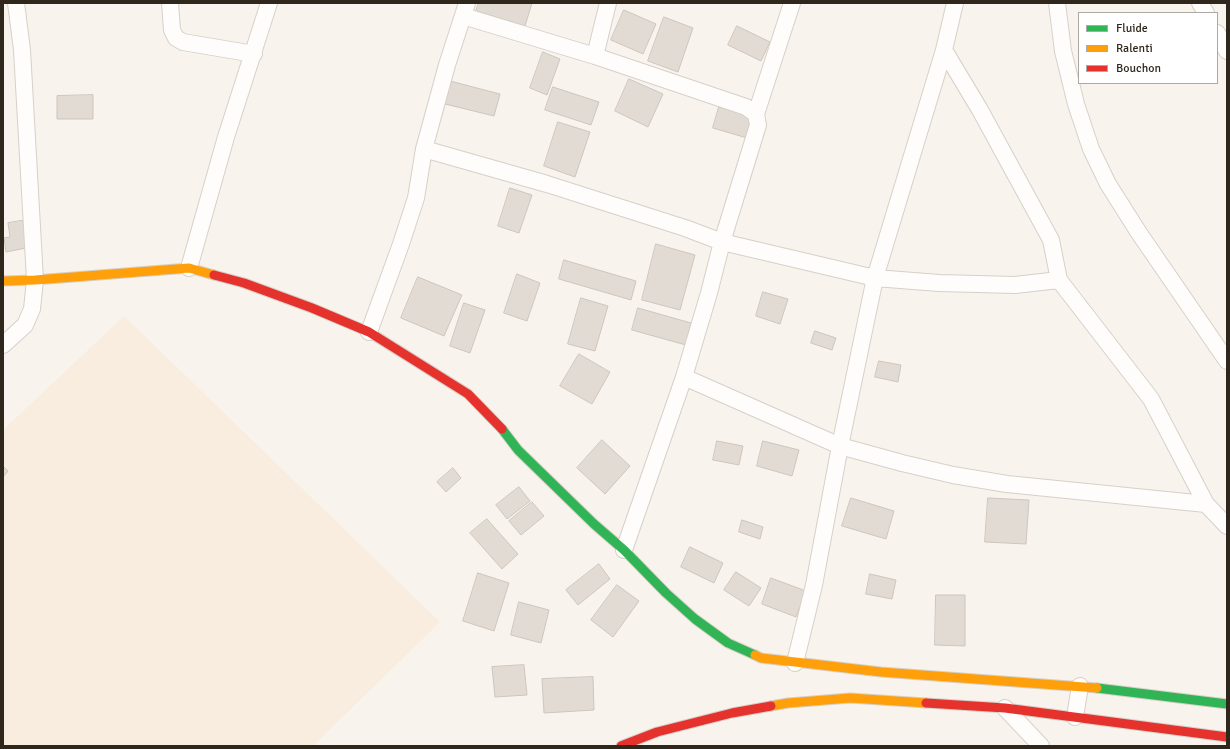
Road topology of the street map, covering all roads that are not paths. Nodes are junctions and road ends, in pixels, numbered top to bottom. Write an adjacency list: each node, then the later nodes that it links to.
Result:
1 (16, 3): 21 (street)
2 (170, 3): 14 (street)
3 (269, 3): 14 (street)
4 (608, 3): 15 (street)
5 (792, 3): 16 (street)
6 (955, 3): 12 (street)
7 (1057, 3): 26 (street)
8 (1200, 3): 10 (street)
9 (465, 10): 15 (street); 17 (street)
10 (1205, 12)
11 (1218, 35): 13 (street)
12 (944, 50): 20 (street); 22 (street)
13 (1227, 51)
14 (254, 54): 19 (street)
15 (595, 56): 16 (street)
16 (756, 114): 18 (street)
17 (424, 149): 18 (street); 24 (street)
18 (722, 242): 20 (street); 27 (street)
19 (189, 268): 21 (street); 24 (street)
20 (875, 278): 22 (street); 28 (street)
21 (35, 280): 23 (street); 25 (street)
22 (1059, 280): 29 (street)
23 (3, 281)
24 (369, 332): 31 (street)
25 (3, 345)
26 (1227, 361)
27 (684, 377): 28 (street); 31 (street)
28 (840, 446): 29 (street); 32 (street)
29 (1206, 504): 30 (street)
30 (1227, 526)
31 (624, 550): 32 (street)
32 (795, 663): 33 (street)
33 (1080, 686): 34 (street); 36 (street)
34 (1227, 704)
35 (1006, 708): 36 (street); 38 (street); 39 (street)
36 (1075, 717): 37 (street)
37 (1227, 737)
38 (621, 746)
39 (1041, 746)

